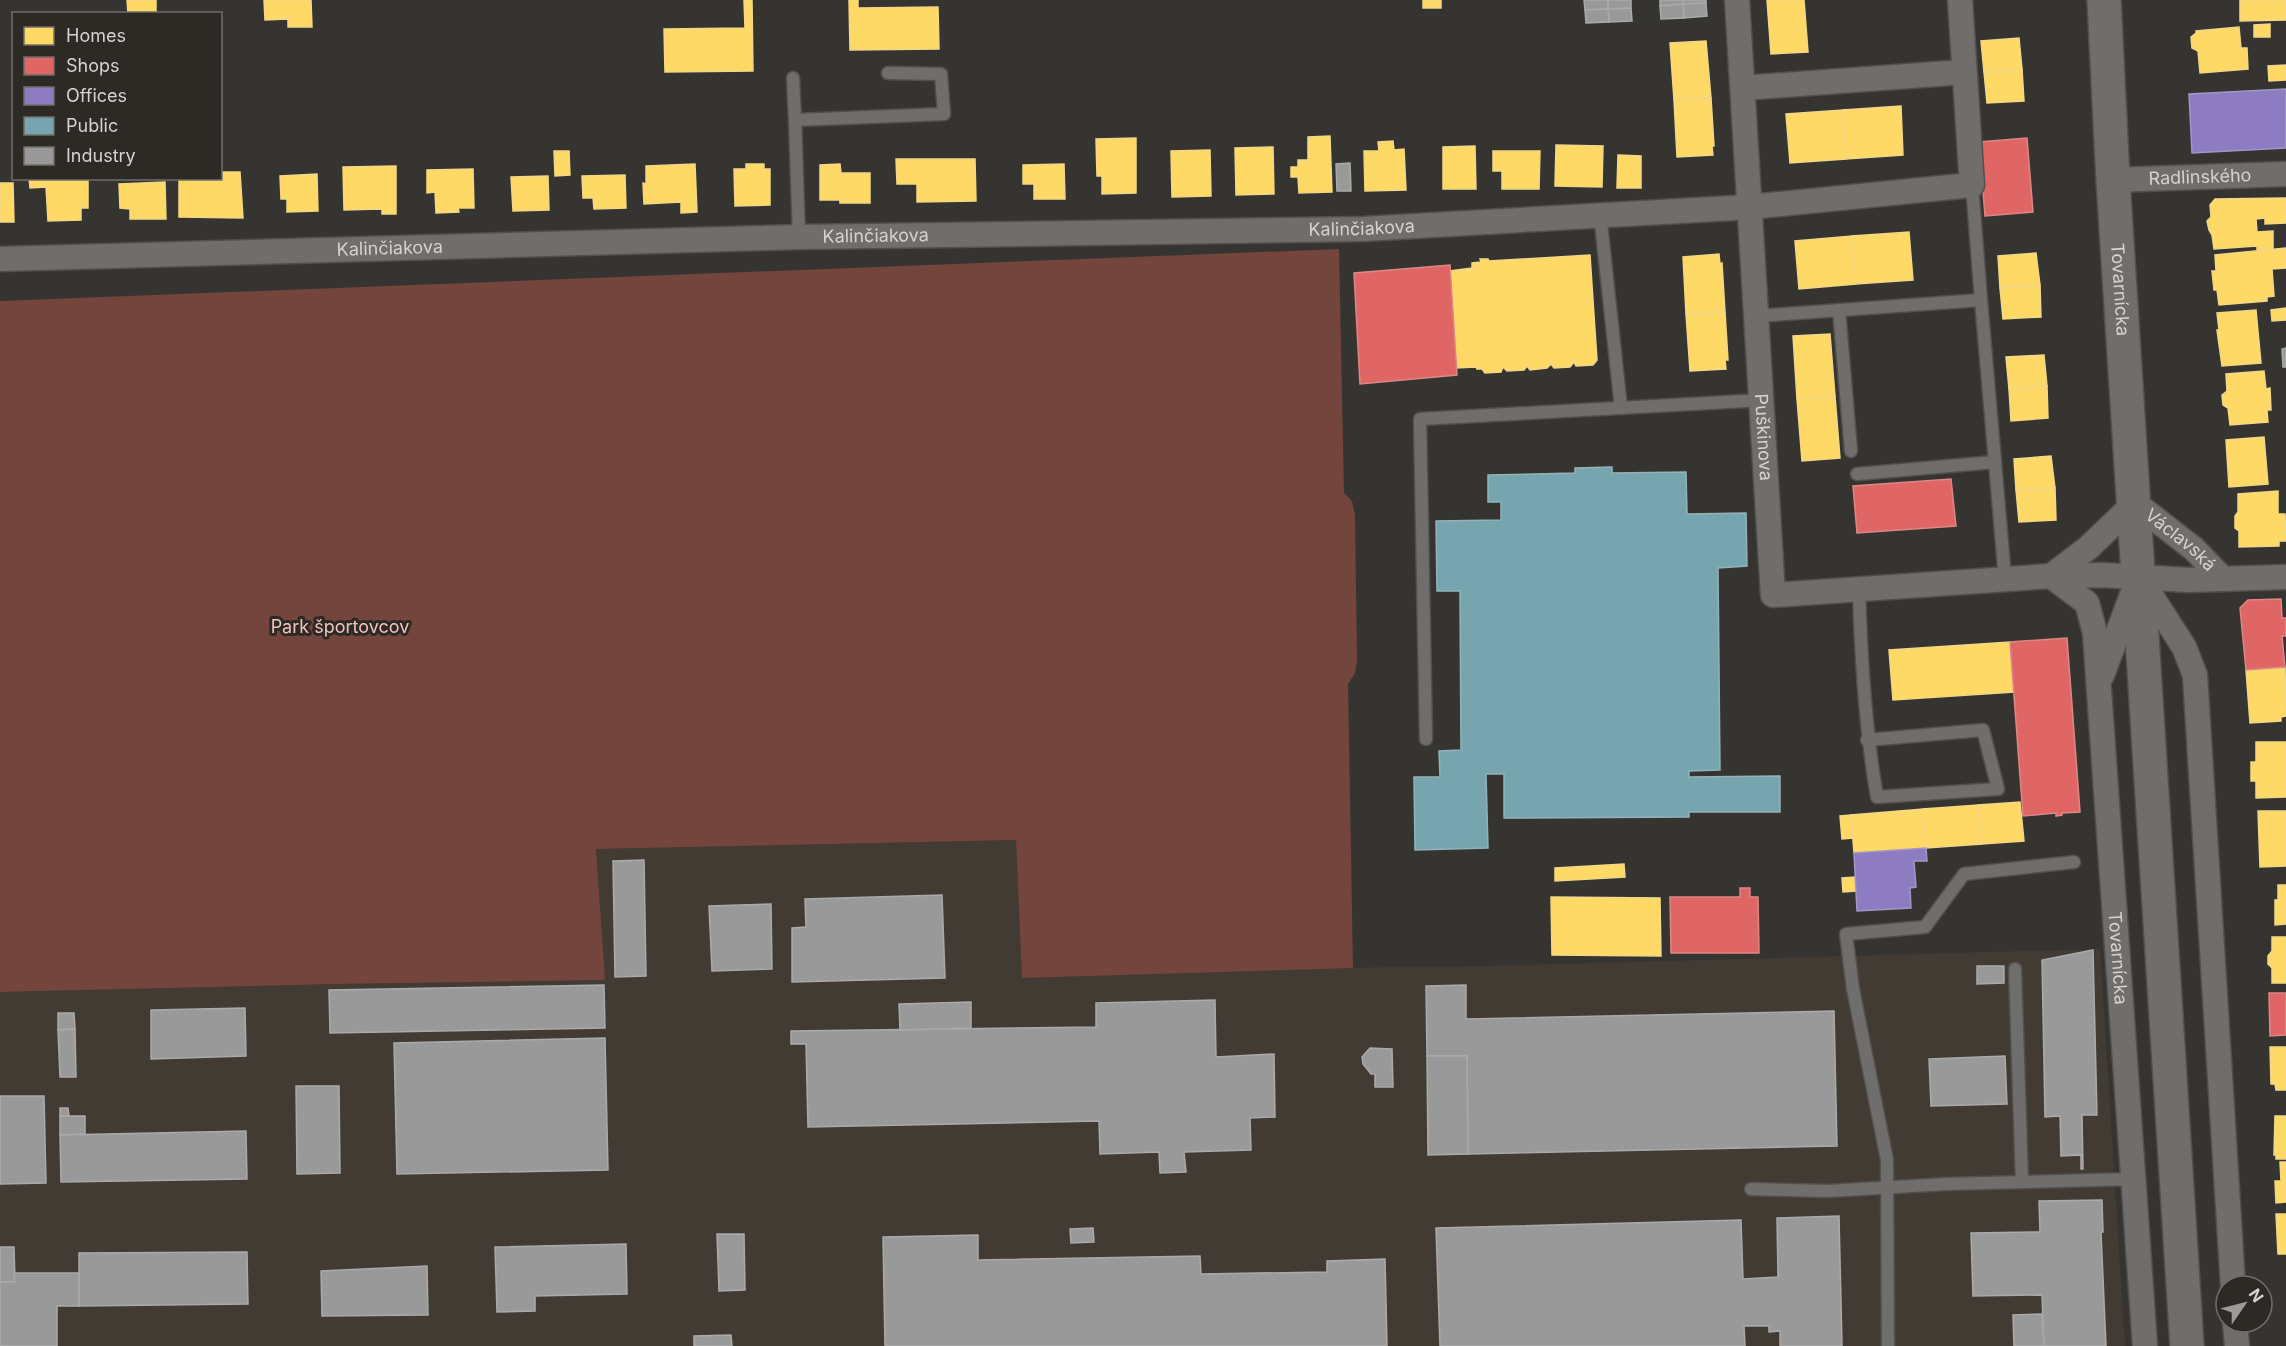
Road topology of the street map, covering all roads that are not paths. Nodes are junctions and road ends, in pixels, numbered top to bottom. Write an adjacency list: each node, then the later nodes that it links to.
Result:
1 (1737, 0): 7 (street, Puškinova)
2 (1960, 0): 4 (street)
3 (2104, 0): 10 (main road, Tovarnícka)
4 (1964, 72): 7 (street); 11 (street)
5 (888, 73): 8 (lane)
6 (793, 78): 8 (lane)
7 (1743, 88): 12 (street, Puškinova)
8 (795, 120): 14 (lane)
9 (2286, 174): 10 (street, Radlinského)
10 (2113, 180): 24 (main road, Tovarnícka)
11 (1972, 185): 12 (street, Kalinčiakova); 16 (lane)
12 (1750, 207): 13 (street, Kalinčiakova); 18 (street, Puškinova)
13 (1600, 214): 14 (street, Kalinčiakova); 20 (lane)
14 (799, 237): 15 (street, Kalinčiakova)
15 (0, 259)
16 (1981, 300): 17 (lane); 22 (lane)
17 (1839, 310): 18 (lane); 21 (lane)
18 (1757, 316): 19 (street, Puškinova)
19 (1763, 400): 20 (lane); 30 (street, Puškinova)
20 (1621, 408): 32 (lane)
21 (1851, 451)
22 (1995, 462): 23 (lane); 28 (lane)
23 (1857, 474)
24 (2134, 503): 25 (street); 26 (main road, Tovarnícka); 29 (street, Václavská)
25 (2051, 576): 26 (street, Puškinova); 28 (street, Puškinova); 31 (street)
26 (2139, 577): 29 (street, Václavská); 31 (street, Tovarnícka); 40 (street, Tovarnícka); 43 (main road, Tovarnícka)
27 (2286, 577): 29 (street, Václavská)
28 (2005, 579): 30 (street, Puškinova)
29 (2223, 579)
30 (1859, 589): 33 (lane)
31 (2100, 680): 36 (street, Tovarnícka)
32 (1426, 739)
33 (1867, 740): 33 (lane)
34 (2074, 862): 38 (lane)
35 (2015, 969): 37 (lane)
36 (2133, 1179): 37 (lane); 42 (street, Tovarnícka)
37 (2022, 1182): 38 (lane)
38 (1887, 1188): 39 (lane); 41 (lane)
39 (1751, 1189)
40 (2232, 1274)
41 (1888, 1346)
42 (2145, 1346)
43 (2187, 1346)

